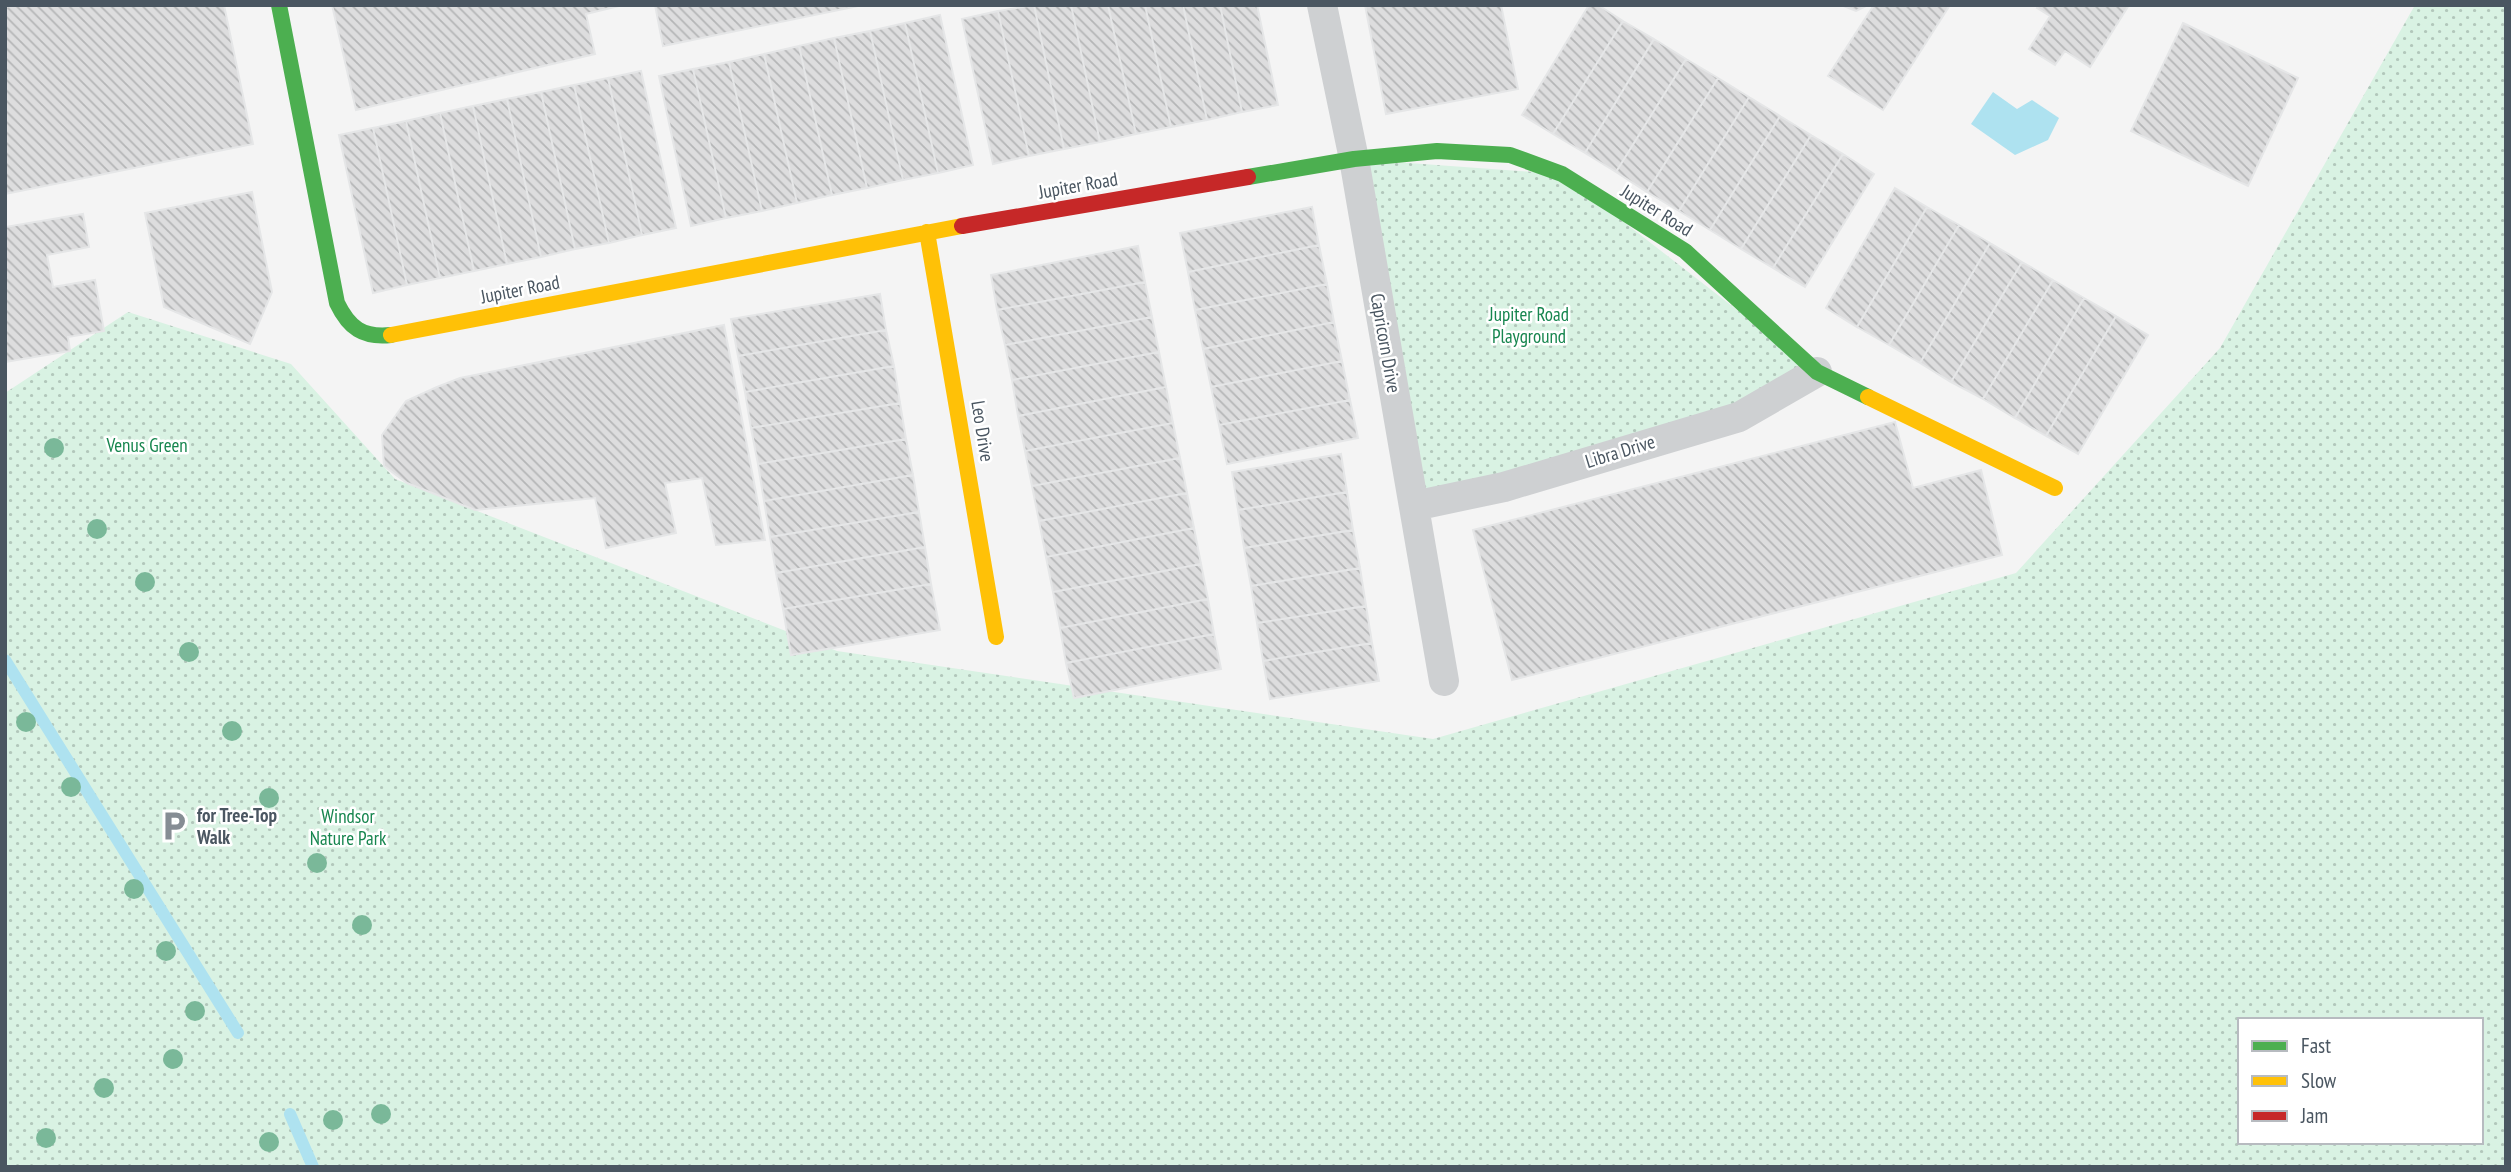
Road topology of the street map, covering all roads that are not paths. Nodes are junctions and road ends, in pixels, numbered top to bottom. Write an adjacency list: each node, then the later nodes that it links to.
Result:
1 (279, 5): 4 (street, Jupiter Road)
2 (1322, 5): 3 (street, Capricorn Drive)
3 (1354, 159): 4 (street, Jupiter Road); 5 (street, Jupiter Road); 7 (street, Capricorn Drive)
4 (927, 232): 8 (street, Leo Drive)
5 (1817, 372): 6 (street, Jupiter Road); 7 (street, Libra Drive)
6 (2055, 488)
7 (1414, 506): 9 (street, Capricorn Drive)
8 (996, 637)
9 (1444, 681)

